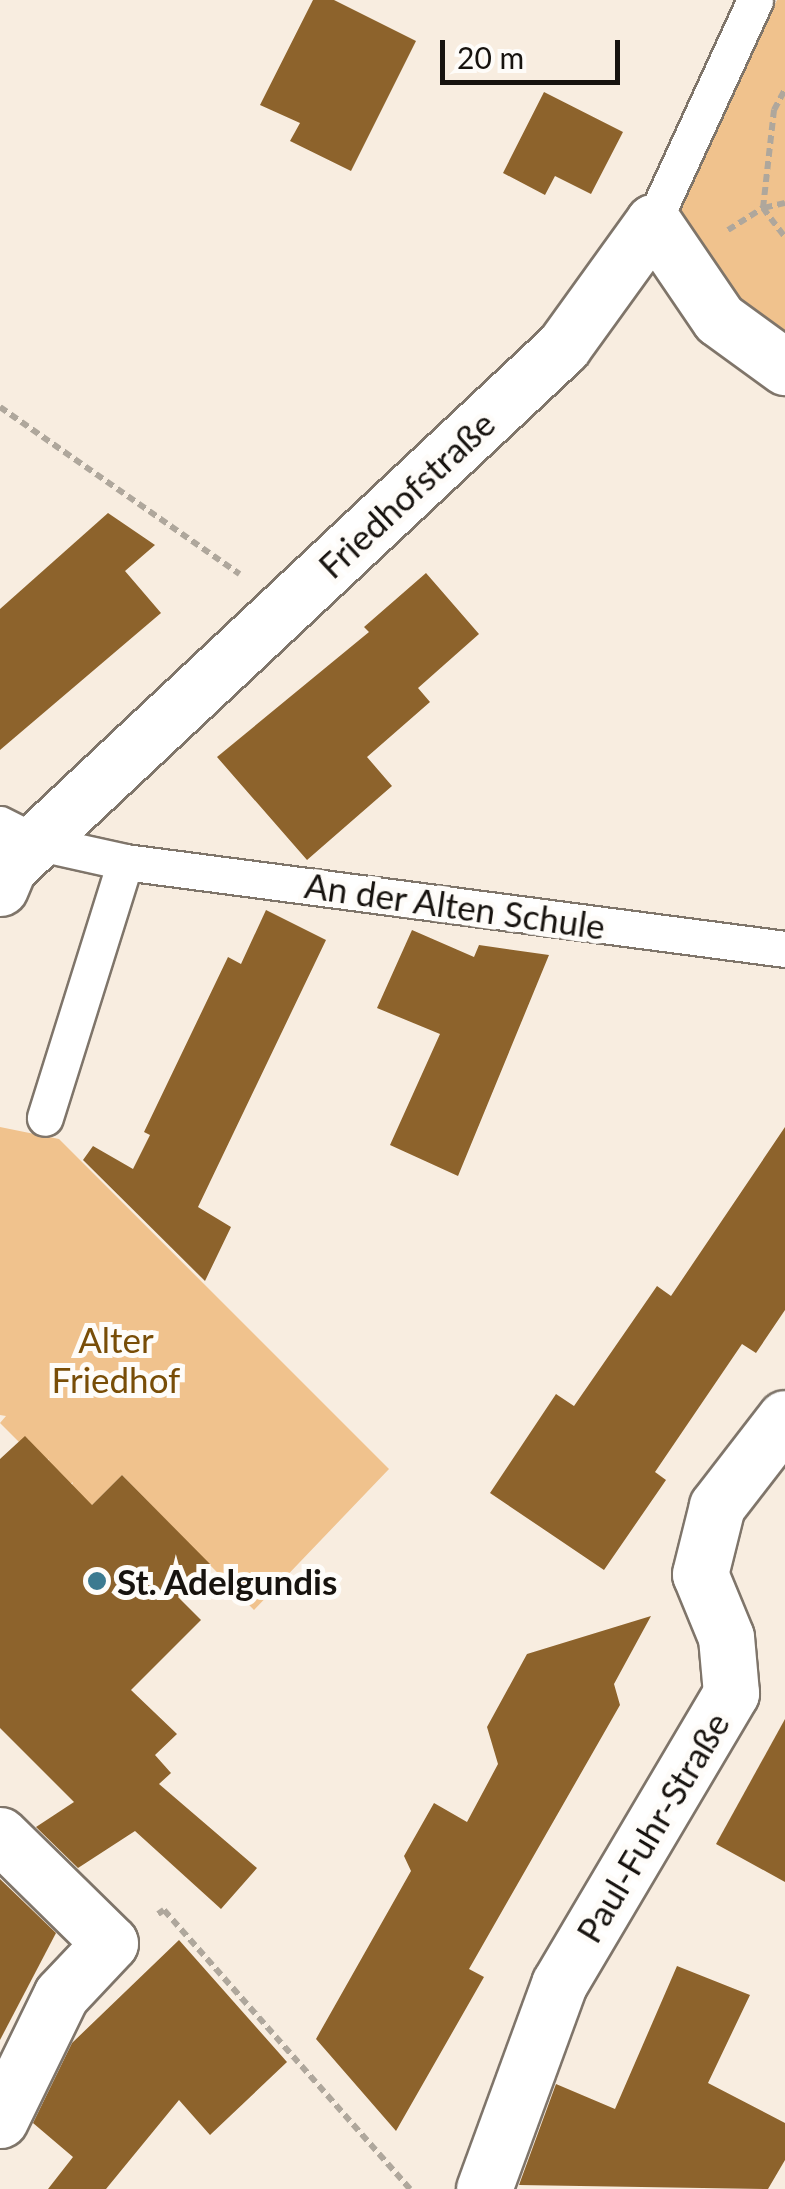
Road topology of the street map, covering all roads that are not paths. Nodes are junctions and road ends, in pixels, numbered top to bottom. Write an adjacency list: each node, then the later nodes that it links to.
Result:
1 (755, 0): 2 (lane)
2 (665, 241): 3 (street); 4 (street, Friedhofstraße)
3 (785, 367)
4 (17, 833): 5 (lane, An der Alten Schule); 6 (street, Friedhofstraße)
5 (125, 862): 7 (lane, An der Alten Schule); 8 (lane)
6 (0, 888)
7 (785, 949)
8 (45, 1118)
9 (785, 1418): 12 (street, Paul-Fuhr-Straße)
10 (0, 1835): 11 (street)
11 (0, 2120)
12 (484, 2189)

